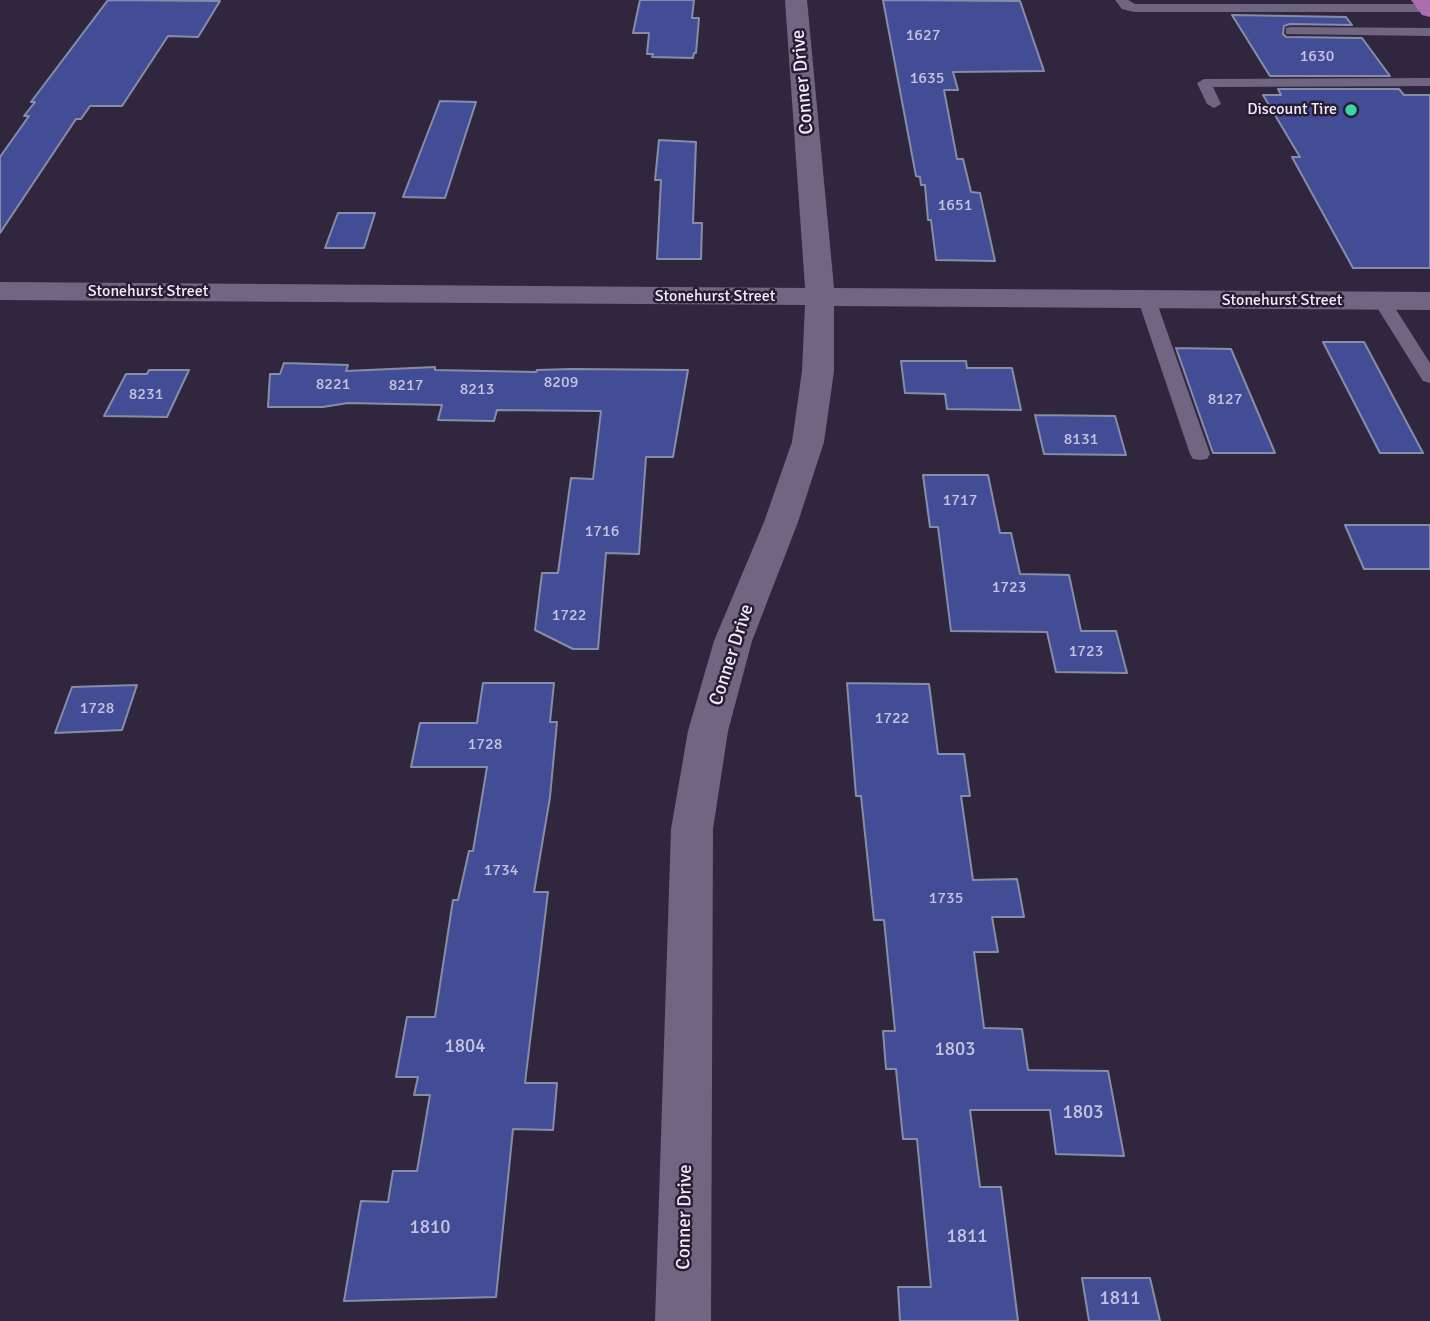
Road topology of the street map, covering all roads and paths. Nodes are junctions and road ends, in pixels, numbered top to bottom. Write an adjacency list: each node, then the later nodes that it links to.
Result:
1 (796, 0): 11 (street, Conner Drive)
2 (1121, 0): 3 (lane)
3 (1305, 4): 4 (lane)
4 (1370, 4): 5 (lane)
5 (1427, 6)
6 (1290, 32): 7 (lane)
7 (1430, 32)
8 (1430, 82): 9 (lane)
9 (1214, 104)
10 (0, 291): 11 (street, Stonehurst Street)
11 (820, 298): 12 (street, Stonehurst Street); 18 (street, Conner Drive)
12 (1147, 300): 13 (street, Stonehurst Street); 17 (lane)
13 (1382, 301): 14 (street, Stonehurst Street); 15 (lane)
14 (1430, 301)
15 (1422, 350): 16 (lane)
16 (1430, 377)
17 (1200, 454)
18 (683, 1321)

